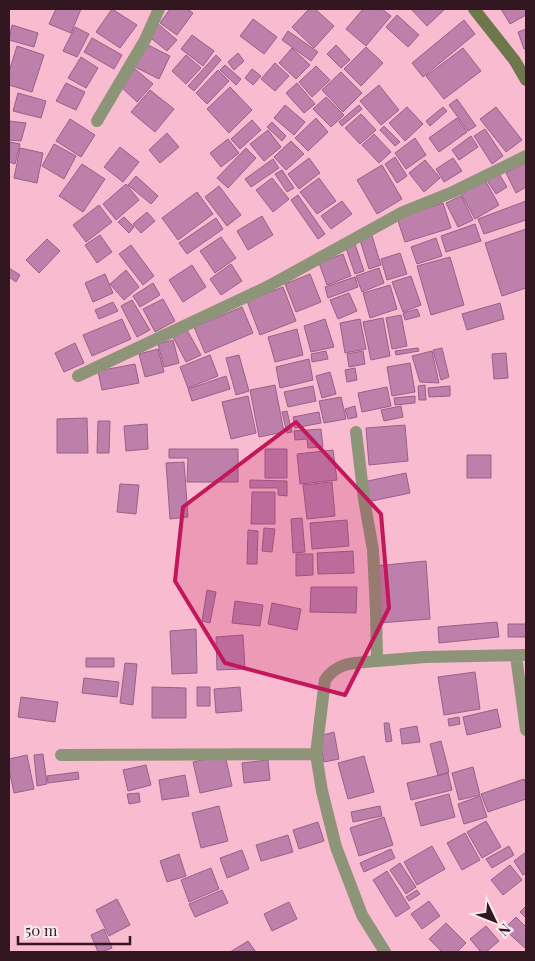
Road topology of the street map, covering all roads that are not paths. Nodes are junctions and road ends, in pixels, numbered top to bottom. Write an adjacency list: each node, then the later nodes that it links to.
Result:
1 (159, 9): 4 (street)
2 (474, 9): 3 (street)
3 (526, 80)
4 (97, 121)
5 (526, 156): 6 (street)
6 (78, 376)
7 (356, 432): 9 (street)
8 (521, 656): 9 (street); 10 (street)
9 (377, 661): 11 (street)
10 (526, 730)
11 (316, 754): 12 (street); 13 (street)
12 (61, 755)
13 (385, 952)

